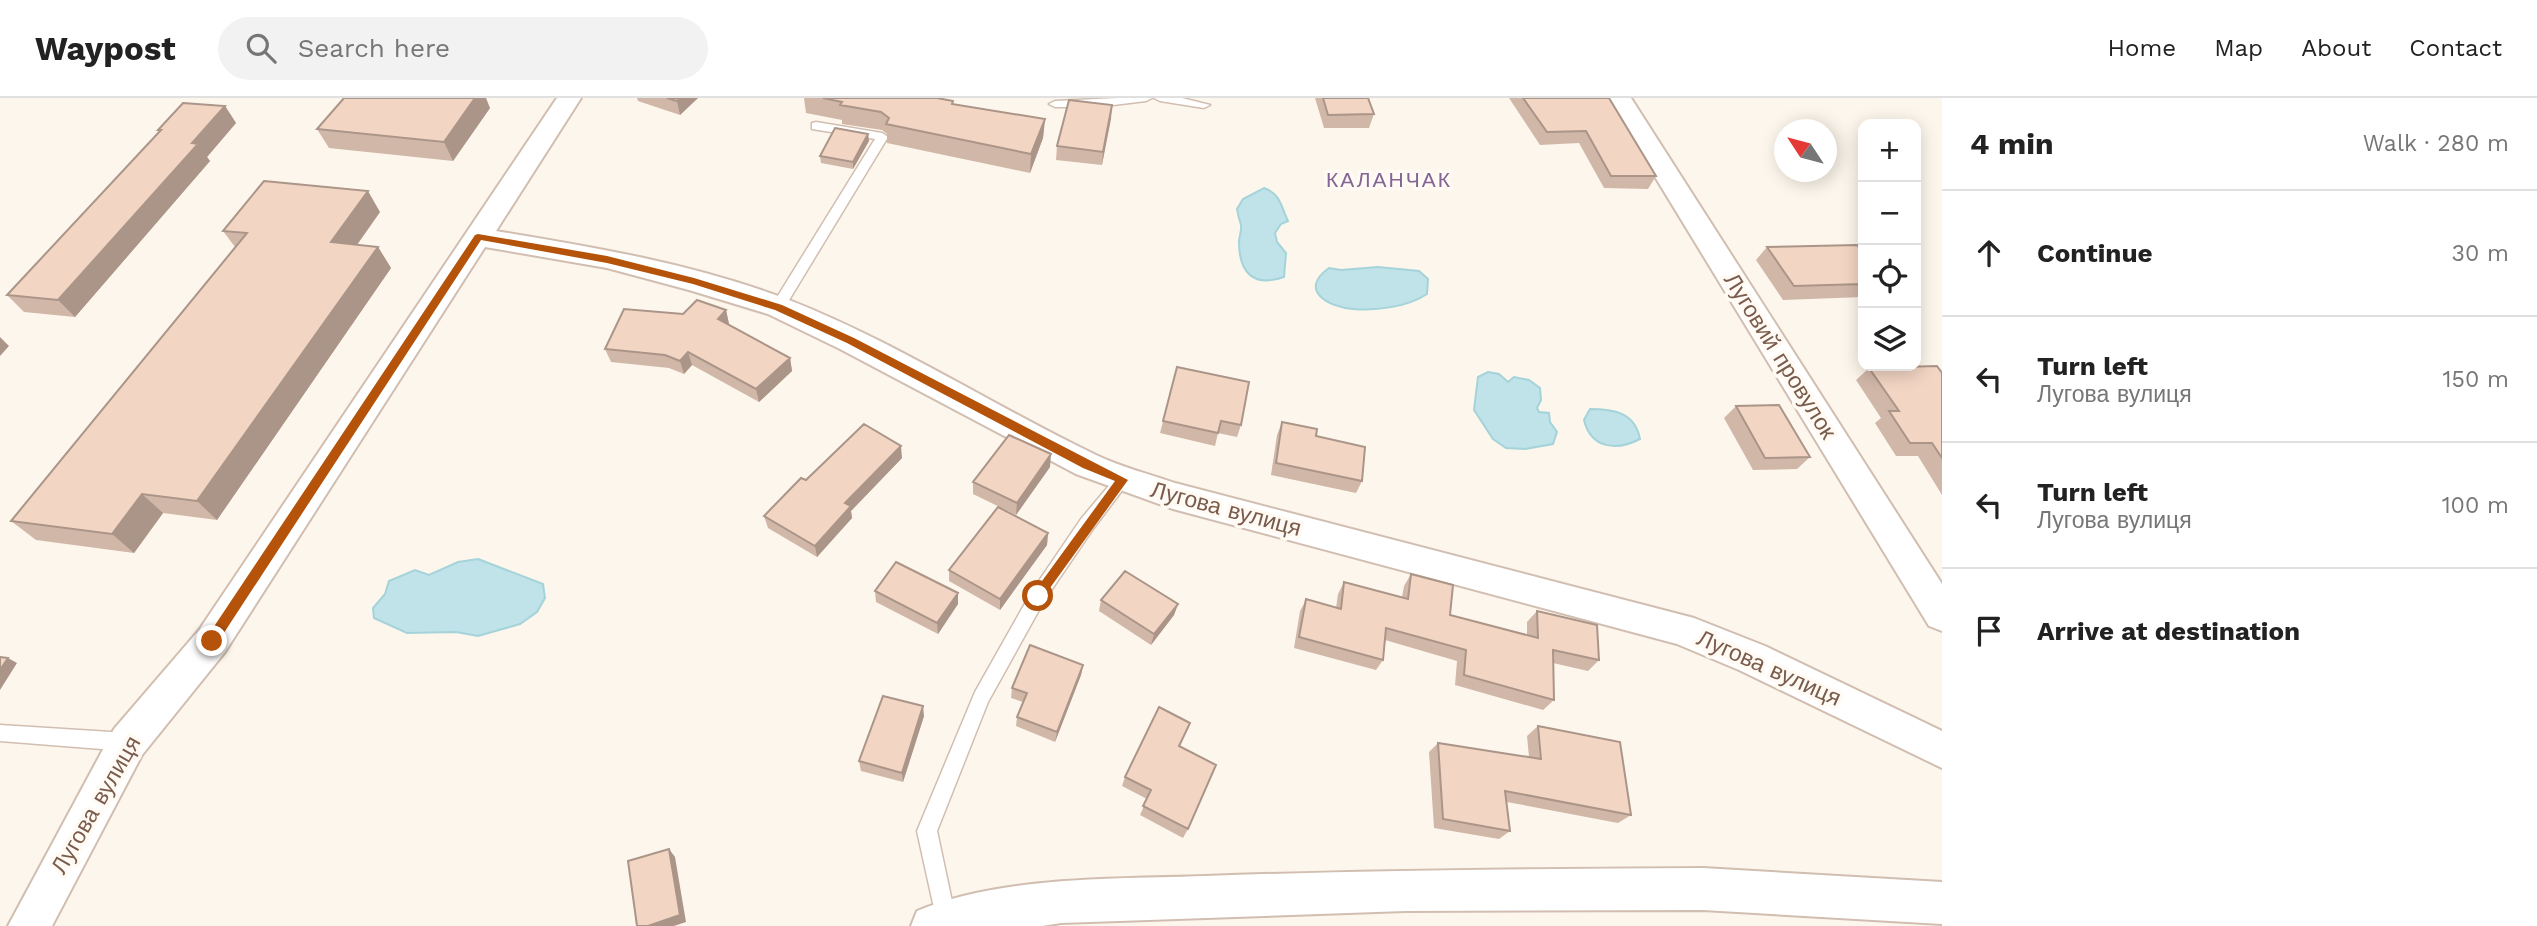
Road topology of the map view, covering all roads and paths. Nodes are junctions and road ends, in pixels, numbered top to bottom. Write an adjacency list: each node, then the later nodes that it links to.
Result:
1 (569, 98): 8 (street, Лугова вулиця)
2 (1146, 98): 5 (lane)
3 (1160, 98): 6 (lane)
4 (1619, 98): 11 (street, Луговий провулок)
5 (1055, 104)
6 (1204, 105)
7 (816, 126): 9 (lane)
8 (478, 237): 9 (street, Лугова вулиця); 13 (street, Лугова вулиця)
9 (779, 307): 10 (street, Лугова вулиця)
10 (1122, 480): 14 (street, Лугова вулиця); 16 (lane)
11 (1942, 615)
12 (0, 733): 13 (lane)
13 (128, 742): 17 (street, Лугова вулиця)
14 (1942, 750)
15 (1942, 904): 16 (street)
16 (939, 923)
17 (29, 926)

